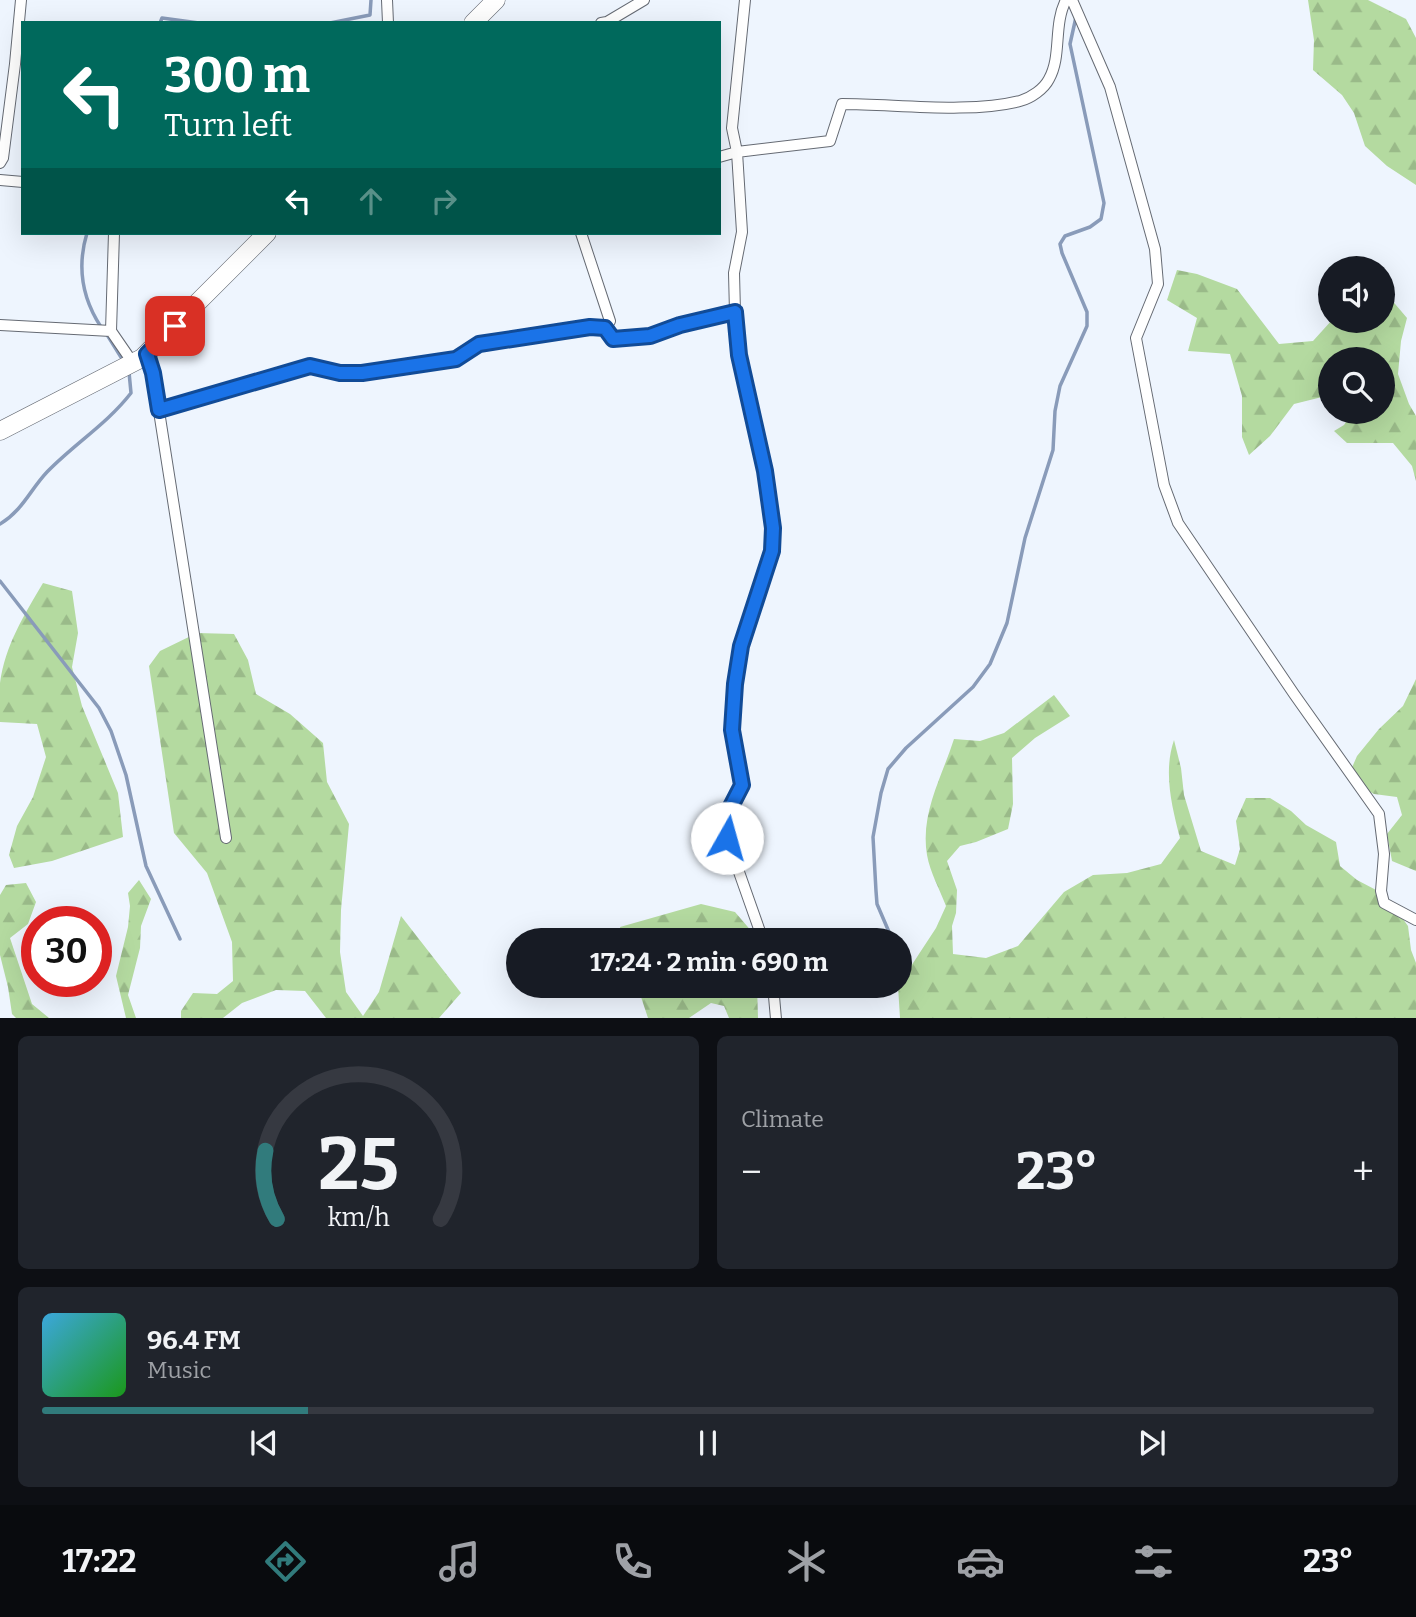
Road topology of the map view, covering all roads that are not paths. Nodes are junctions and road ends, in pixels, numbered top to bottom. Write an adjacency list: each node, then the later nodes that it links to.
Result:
1 (20, 0): 11 (street)
2 (387, 0): 8 (street)
3 (496, 0): 9 (main road)
4 (644, 0): 10 (street)
5 (745, 0): 12 (street)
6 (1066, 0): 12 (street)
7 (1072, 0): 28 (street)
8 (388, 21)
9 (475, 21)
10 (609, 21)
11 (19, 64): 14 (street)
12 (737, 152): 13 (street); 20 (street)
13 (721, 157)
14 (0, 163)
15 (0, 180): 16 (street)
16 (21, 182)
17 (114, 235): 23 (street)
18 (265, 235): 24 (main road)
19 (582, 235): 22 (street)
20 (735, 312): 22 (street); 29 (street)
21 (0, 325): 23 (street)
22 (605, 328): 25 (street)
23 (111, 331): 24 (street)
24 (140, 358): 25 (street); 26 (main road)
25 (159, 410): 27 (street)
26 (0, 431)
27 (226, 838)
28 (1416, 920)
29 (759, 928)
30 (774, 998): 31 (street)
31 (776, 1018)

